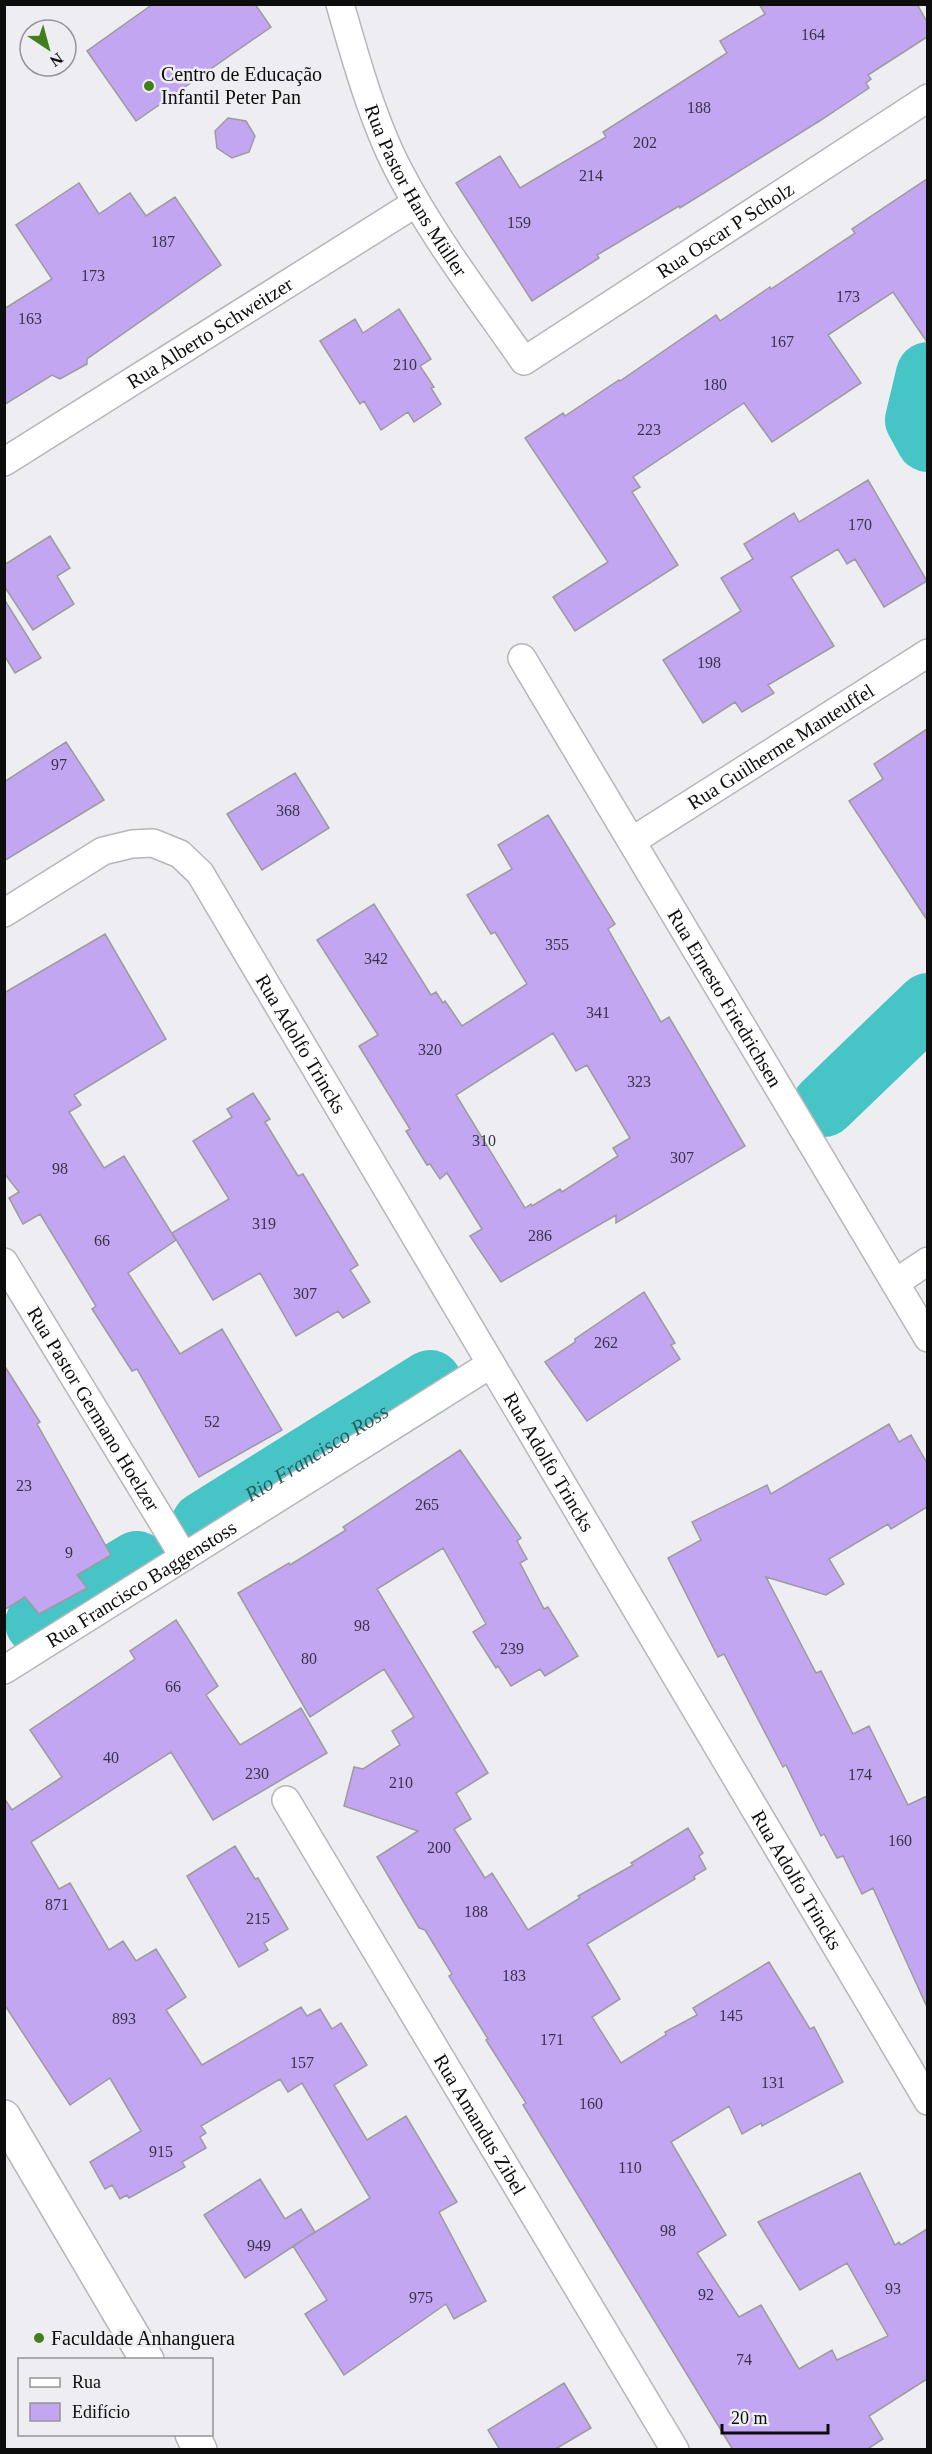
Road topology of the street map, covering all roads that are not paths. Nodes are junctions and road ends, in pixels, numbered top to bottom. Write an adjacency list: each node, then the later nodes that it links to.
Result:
1 (340, 4): 3 (street, Rua Pastor Hans Müller)
2 (927, 98): 4 (street, Rua Oscar P Scholz)
3 (416, 203): 4 (street, Rua Pastor Hans Müller); 5 (street, Rua Alberto Schweitzer)
4 (524, 362)
5 (4, 462)
6 (927, 653): 8 (street, Rua Guilherme Manteuffel)
7 (522, 658): 8 (street, Rua Ernesto Friedrichsen)
8 (632, 841): 12 (street, Rua Ernesto Friedrichsen)
9 (4, 913): 14 (street, Rua Adolfo Trincks)
10 (927, 1261): 12 (street)
11 (4, 1262): 15 (street, Rua Pastor Germano Hoelzer)
12 (894, 1282): 13 (street, Rua Ernesto Friedrichsen)
13 (927, 1338)
14 (491, 1364): 15 (street, Rua Francisco Baggenstoss); 18 (street, Rua Adolfo Trincks)
15 (184, 1557): 16 (street, Rua Francisco Baggenstoss)
16 (4, 1670)
17 (286, 1800): 23 (street, Rua Amandus Zibel)
18 (927, 2101)
19 (4, 2117): 20 (main road)
20 (146, 2358)
21 (193, 2436): 22 (main road)
22 (200, 2450)
23 (675, 2450)

